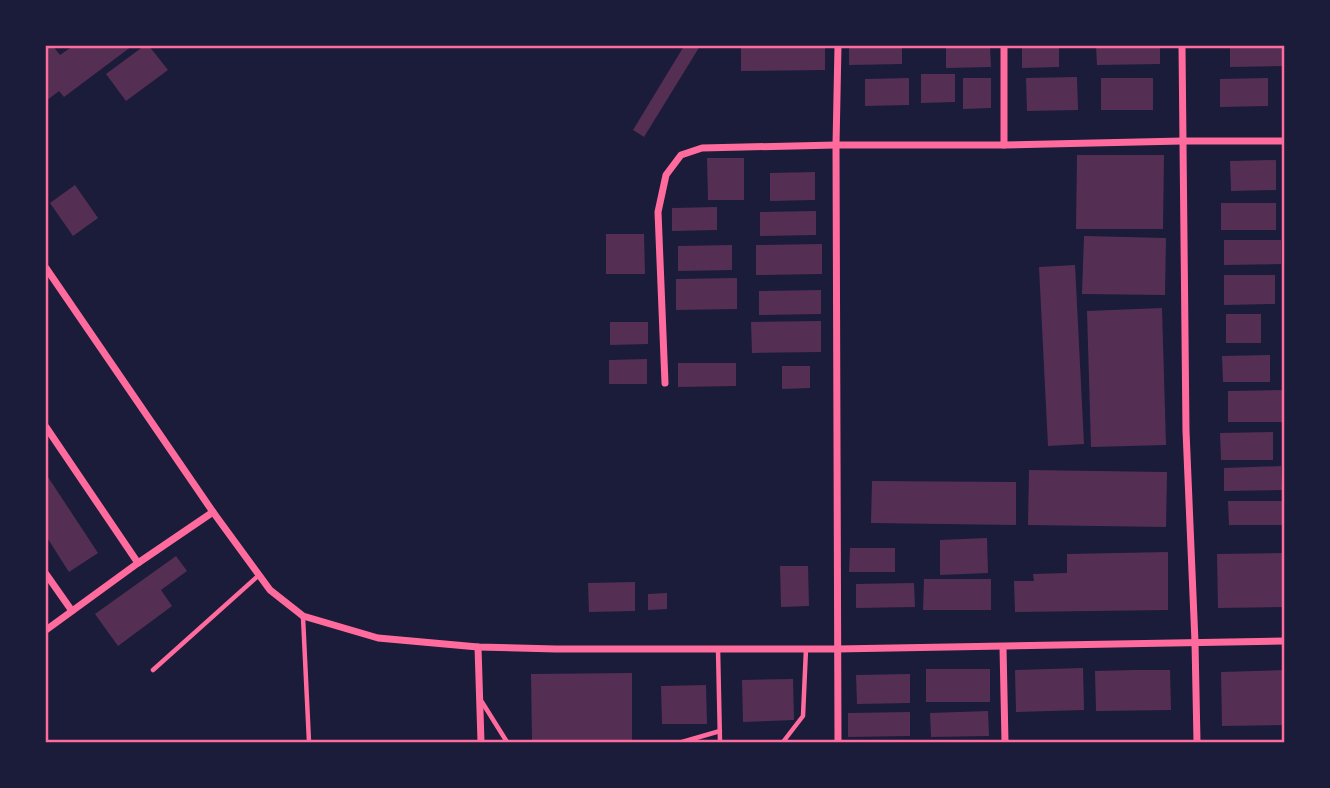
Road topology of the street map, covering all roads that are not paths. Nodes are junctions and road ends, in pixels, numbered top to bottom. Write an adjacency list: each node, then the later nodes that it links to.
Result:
1 (838, 46): 6 (street)
2 (1004, 46): 7 (street)
3 (1182, 46): 4 (street)
4 (1182, 141): 5 (street); 7 (street); 19 (street)
5 (1284, 141)
6 (836, 145): 7 (street); 9 (street); 24 (street)
7 (1004, 145)
8 (46, 268): 11 (street)
9 (664, 383)
10 (46, 426): 12 (street)
11 (213, 512): 12 (street); 14 (street)
12 (138, 563): 15 (street)
13 (46, 574): 15 (street)
14 (259, 575): 16 (street); 25 (lane)
15 (72, 611): 17 (street)
16 (303, 616): 20 (street); 28 (lane)
17 (46, 629)
18 (1284, 641): 19 (street)
19 (1195, 642): 21 (street); 36 (street)
20 (478, 647): 22 (street); 26 (street)
21 (1003, 647): 24 (street); 35 (street)
22 (718, 649): 23 (street); 27 (lane)
23 (806, 649): 24 (street); 33 (lane)
24 (837, 649): 34 (street)
25 (153, 670)
26 (480, 698): 29 (street); 30 (lane)
27 (720, 731): 31 (lane); 32 (lane)
28 (309, 743)
29 (481, 743)
30 (507, 743)
31 (682, 743)
32 (720, 743)
33 (783, 743)
34 (838, 743)
35 (1005, 743)
36 (1197, 743)

